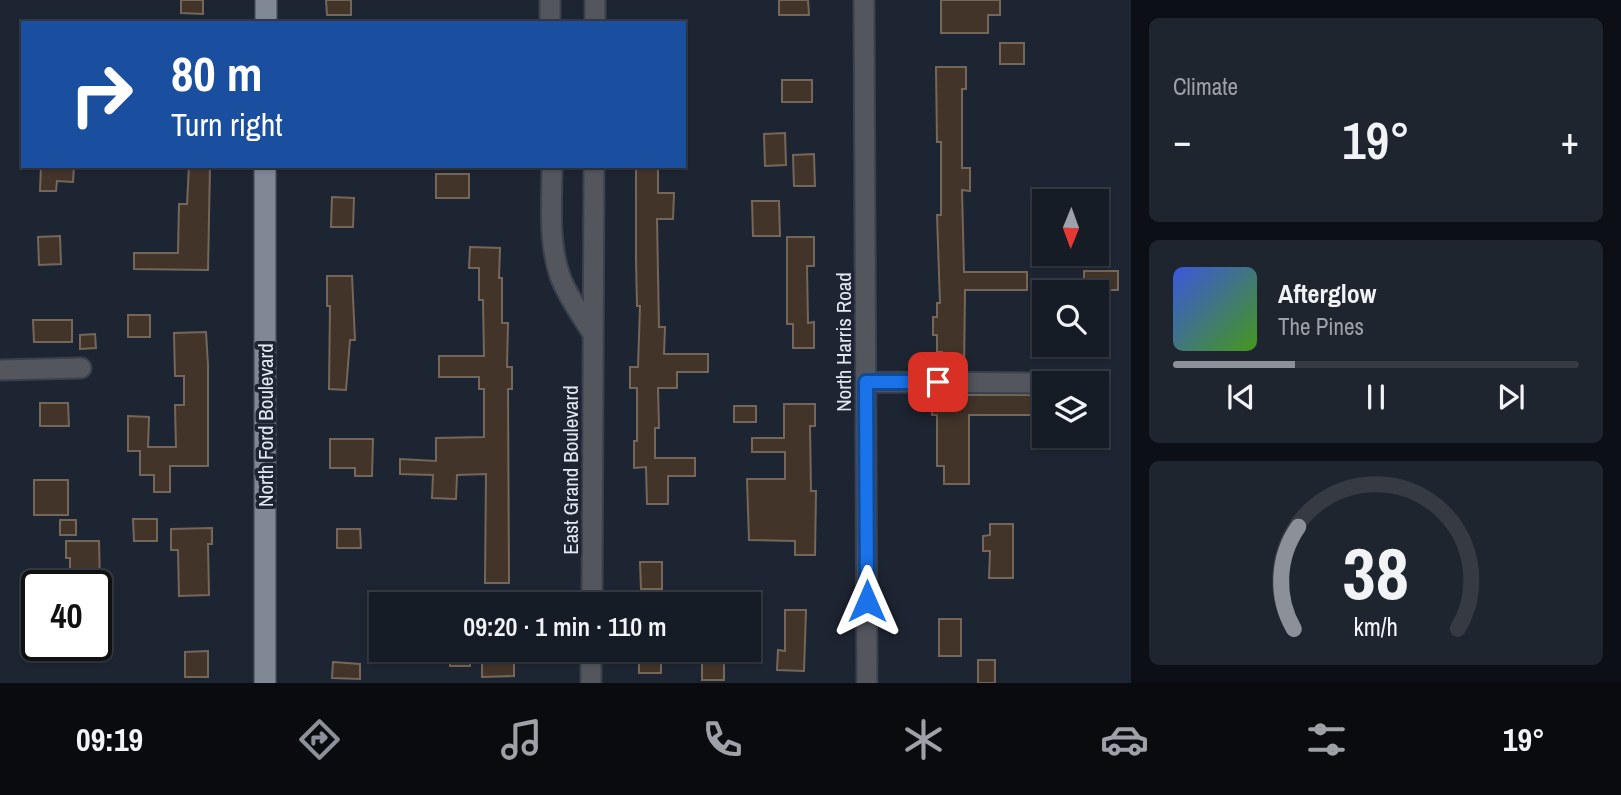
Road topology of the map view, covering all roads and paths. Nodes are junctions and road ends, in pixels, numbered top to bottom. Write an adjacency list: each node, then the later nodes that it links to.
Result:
1 (266, 0): 5 (main road)
2 (550, 0): 6 (street)
3 (595, 0): 7 (street)
4 (864, 0): 14 (street, North Harris Road)
5 (266, 21)
6 (550, 21)
7 (595, 21)
8 (265, 168): 18 (main road, North Ford Boulevard)
9 (552, 168): 11 (street)
10 (594, 168): 11 (street, East Grand Boulevard)
11 (594, 336): 16 (street, East Grand Boulevard)
12 (81, 368): 13 (street)
13 (0, 370)
14 (866, 382): 15 (street); 20 (street, North Harris Road)
15 (1032, 383)
16 (592, 592)
17 (592, 662): 19 (street)
18 (265, 683)
19 (591, 683)
20 (867, 683)

